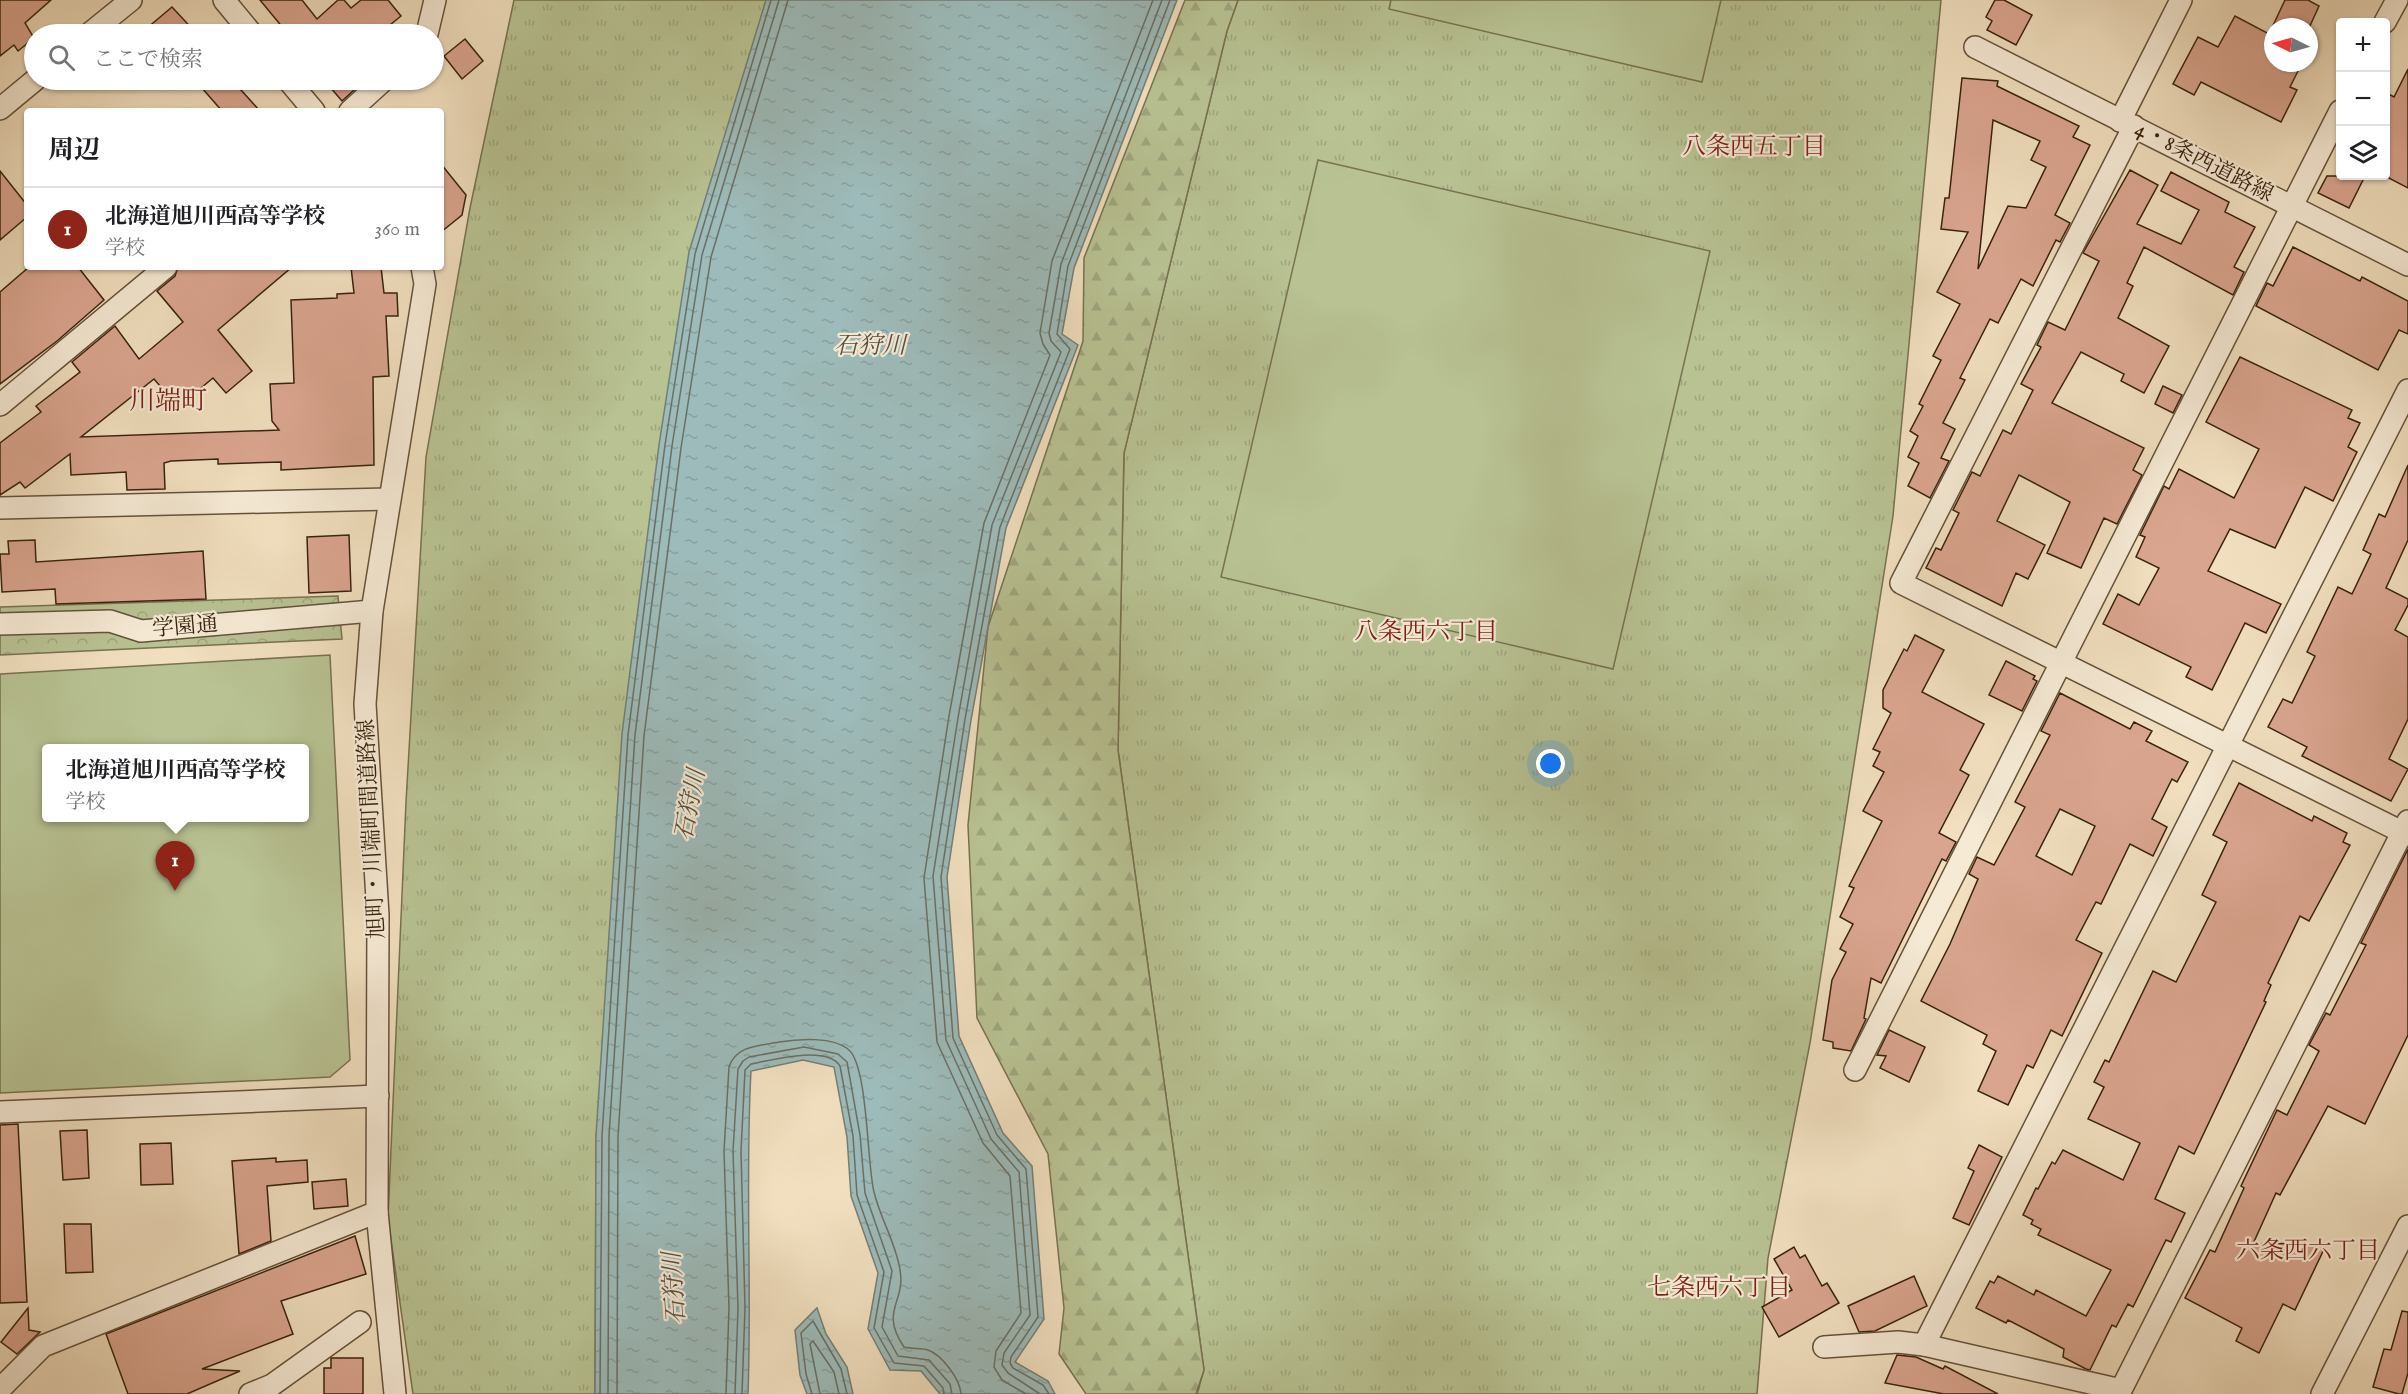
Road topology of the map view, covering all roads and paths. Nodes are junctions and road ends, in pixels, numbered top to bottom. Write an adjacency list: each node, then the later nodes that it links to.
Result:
1 (131, 0): 7 (street)
2 (224, 0): 8 (street)
3 (435, 0): 9 (street)
4 (2181, 0): 18 (street, 4・8条西道路線)
5 (2397, 0): 6 (street)
6 (2387, 18)
7 (101, 24)
8 (244, 24)
9 (429, 24)
10 (1975, 47): 18 (street)
11 (24, 89): 16 (street)
12 (296, 90): 14 (street)
13 (373, 90): 15 (street)
14 (311, 108)
15 (353, 108)
16 (0, 109)
17 (2336, 119): 19 (street)
18 (2127, 124): 19 (street, 4・8条西道路線); 29 (street)
19 (2292, 206): 20 (street, 4・8条西道路線); 29 (street)
20 (2408, 265)
21 (162, 270): 24 (street)
22 (423, 270): 25 (street, 旭町・川端町間道路線)
23 (2408, 390): 30 (street)
24 (0, 405)
25 (389, 499): 26 (street); 27 (street, 旭町・川端町間道路線)
26 (0, 508)
27 (372, 611): 28 (street, 学園通); 33 (street, 旭町・川端町間道路線)
28 (0, 624)
29 (2061, 663): 30 (street); 32 (street)
30 (2229, 744): 31 (street); 38 (street)
31 (2406, 829): 38 (street)
32 (1855, 1070)
33 (378, 1096): 34 (street); 35 (street, 旭町・川端町間道路線)
34 (0, 1112)
35 (378, 1212): 40 (street); 42 (street, 旭町・川端町間道路線)
36 (2408, 1226): 43 (street)
37 (360, 1322): 41 (street)
38 (1924, 1345): 39 (street)
39 (1824, 1347)
40 (0, 1389)
41 (250, 1394)
42 (395, 1394)
43 (2322, 1394)

